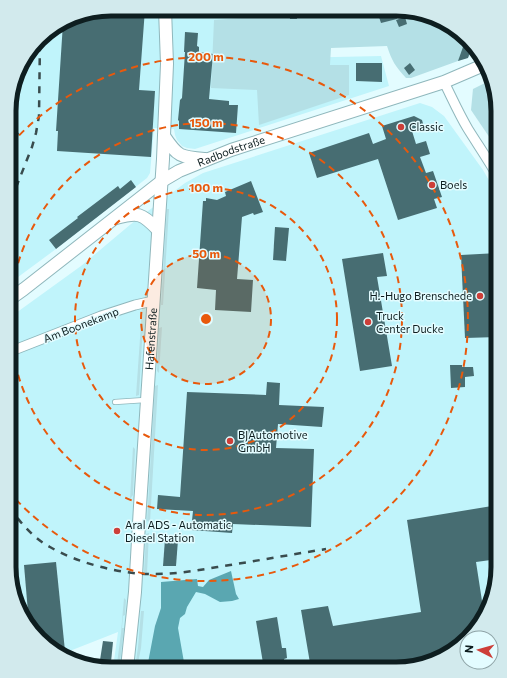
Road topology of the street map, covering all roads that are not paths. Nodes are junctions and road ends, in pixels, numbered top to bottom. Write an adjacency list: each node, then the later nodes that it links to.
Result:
1 (165, 16): 4 (street, Hafenstraße)
2 (480, 67): 3 (street, Radbodstraße)
3 (444, 82): 5 (street, Radbodstraße); 6 (street)
4 (164, 136): 5 (street); 7 (street, Hafenstraße)
5 (209, 159): 7 (street, Radbodstraße)
6 (491, 165)
7 (162, 181): 8 (street, Radbodstraße); 9 (street, Hafenstraße)
8 (113, 218): 9 (street); 10 (street, Radbodstraße)
9 (158, 230): 11 (street, Hafenstraße)
10 (16, 295)
11 (153, 301): 12 (street, Am Boonekamp); 13 (street, Hafenstraße)
12 (16, 349)
13 (147, 400): 14 (lane); 15 (street, Hafenstraße)
14 (116, 402)
15 (128, 662)

